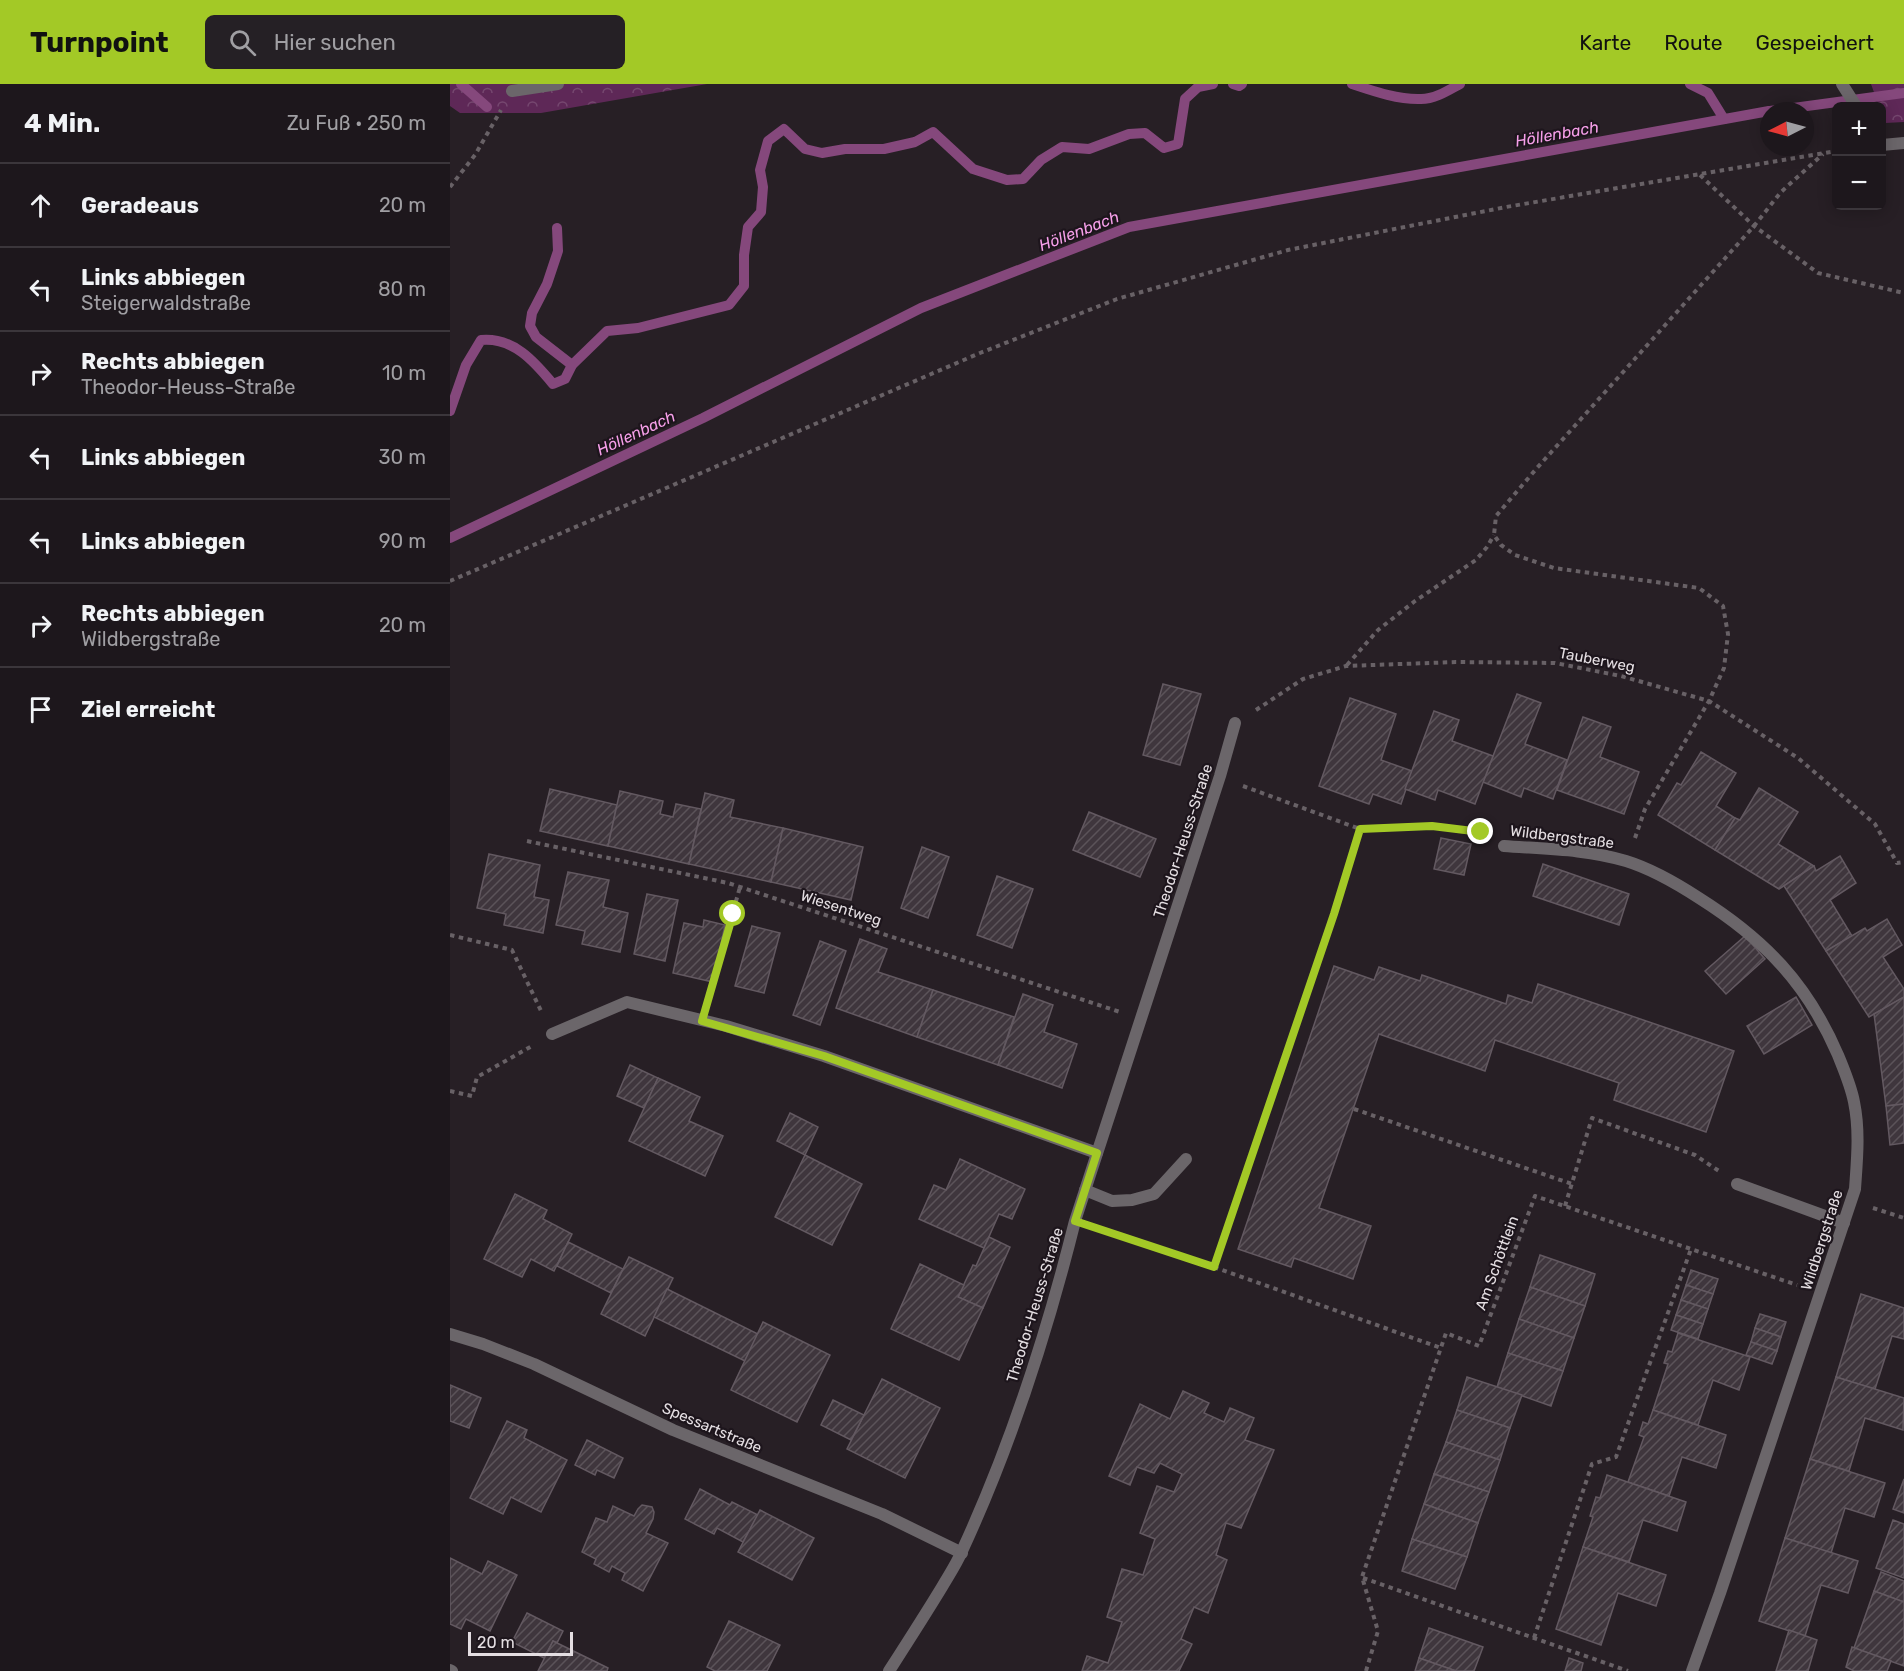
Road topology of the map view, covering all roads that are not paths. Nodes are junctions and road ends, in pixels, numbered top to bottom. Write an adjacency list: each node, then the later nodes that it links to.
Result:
1 (558, 84): 3 (street)
2 (1842, 84): 4 (street)
3 (512, 91)
4 (1853, 102)
5 (1904, 143): 6 (street)
6 (1886, 145)
7 (1235, 723): 10 (street, Theodor-Heuss-Straße)
8 (1504, 846): 14 (street, Wildbergstraße)
9 (552, 1034): 10 (street)
10 (1097, 1153): 13 (street, Theodor-Heuss-Straße)
11 (1186, 1159): 13 (street)
12 (1737, 1184): 14 (street)
13 (1085, 1190): 16 (street, Theodor-Heuss-Straße)
14 (1844, 1224): 18 (street, Wildbergstraße)
15 (450, 1334): 16 (street, Spessartstraße)
16 (962, 1553): 17 (street, Theodor-Heuss-Straße)
17 (889, 1671)
18 (1692, 1671)

